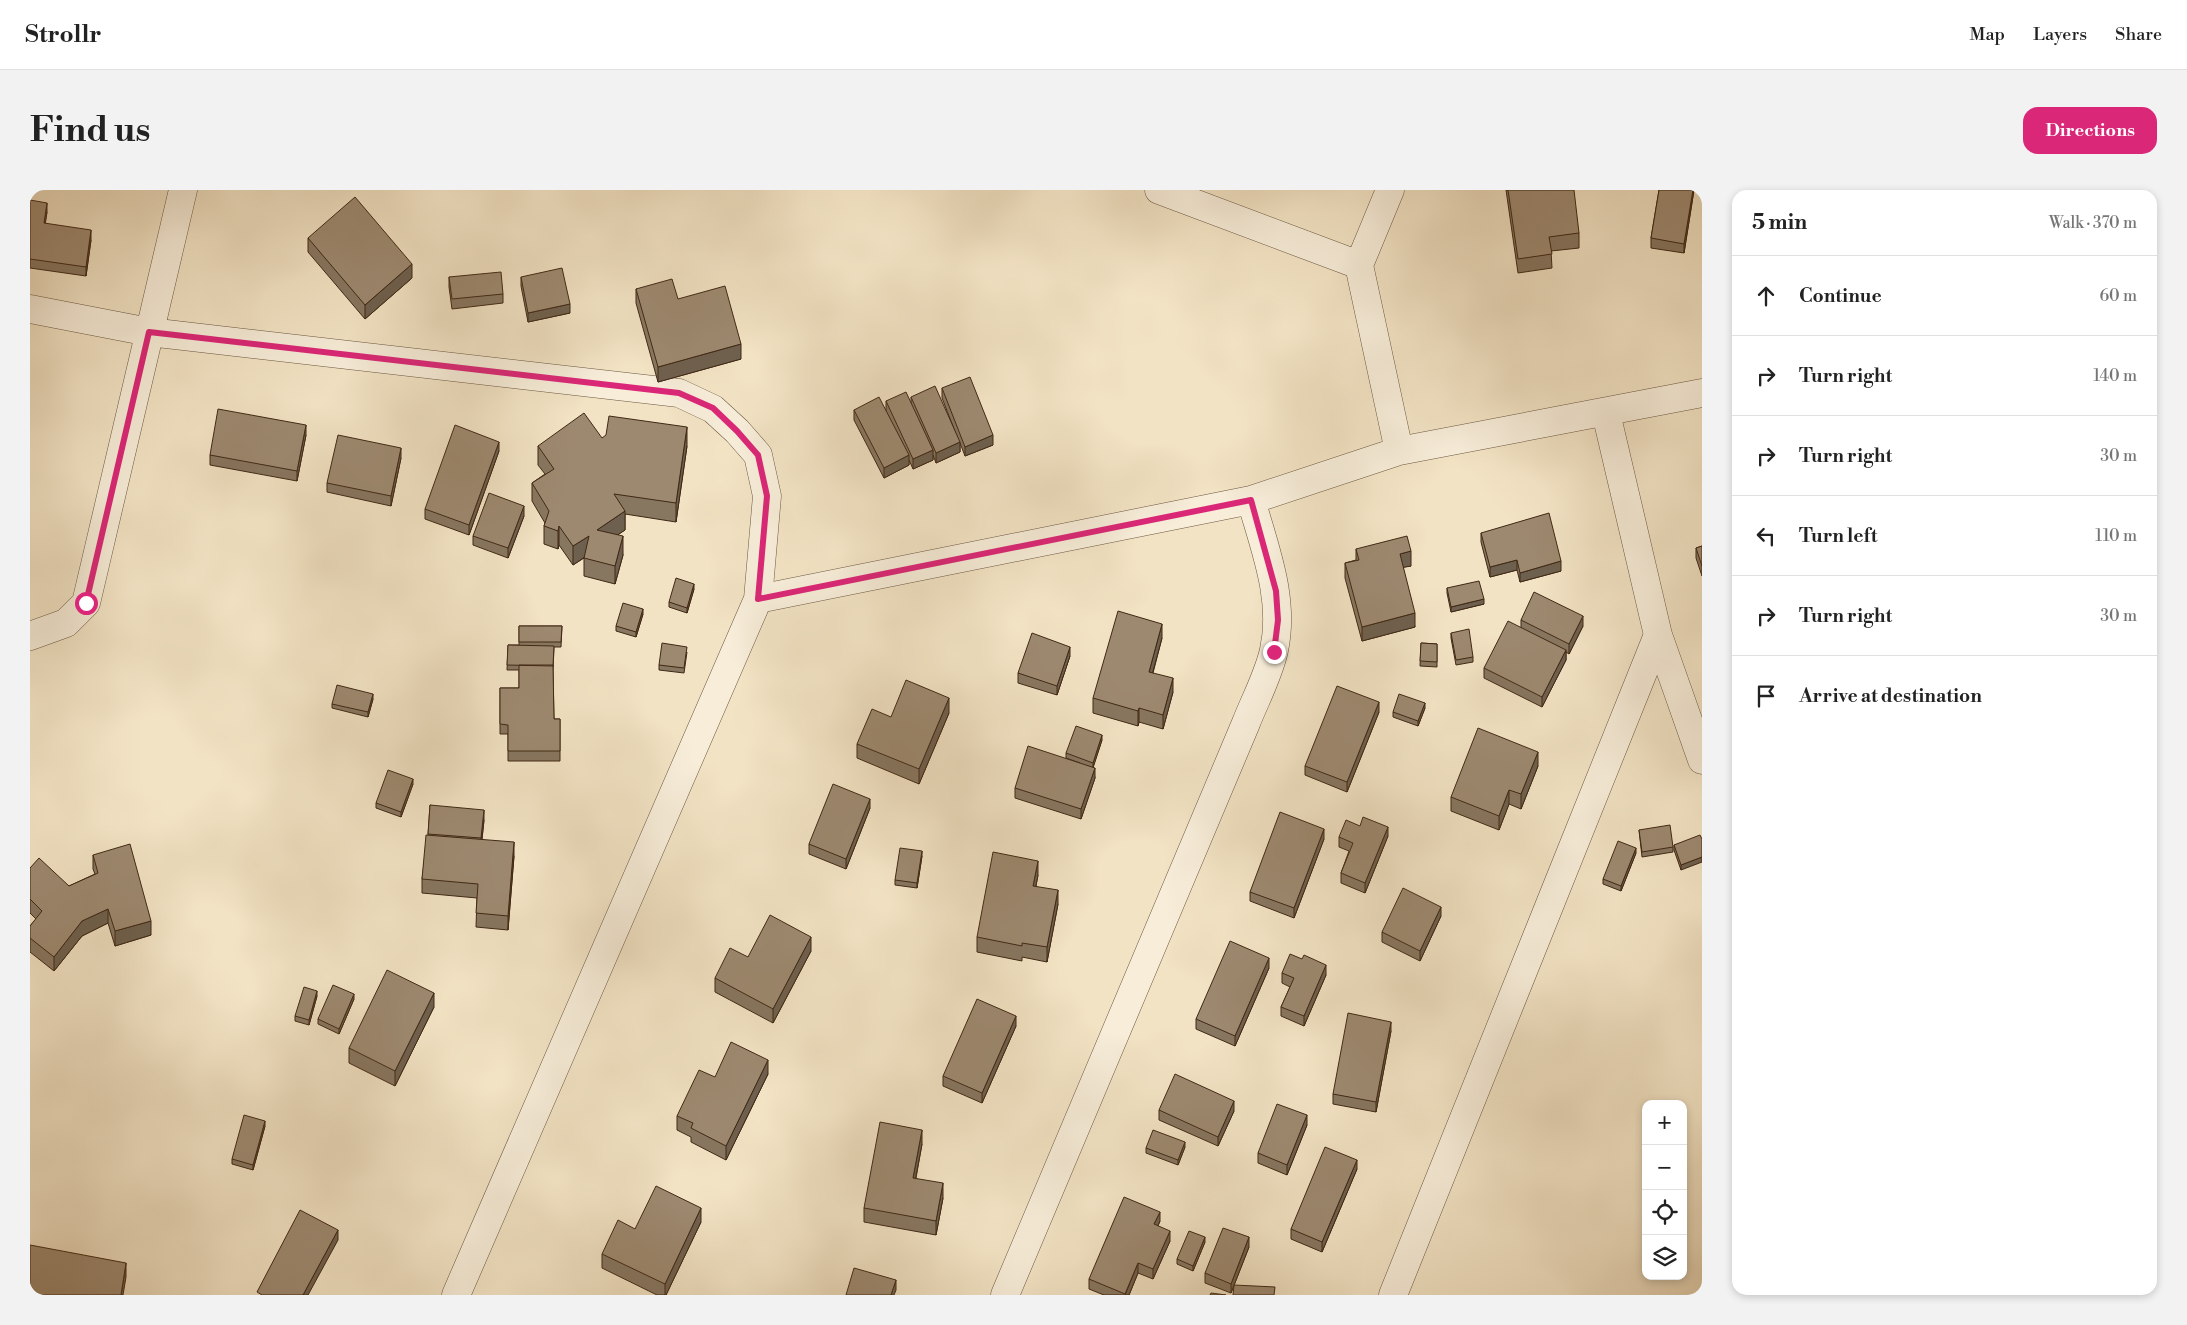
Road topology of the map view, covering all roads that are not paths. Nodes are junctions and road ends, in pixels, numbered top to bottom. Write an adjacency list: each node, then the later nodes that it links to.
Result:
1 (183, 190): 6 (street)
2 (1159, 190): 4 (street)
3 (1390, 190): 4 (street)
4 (1359, 265): 9 (street)
5 (30, 309): 6 (street)
6 (149, 332): 11 (street); 12 (street)
7 (1702, 393): 8 (street)
8 (1606, 413): 9 (street); 13 (street)
9 (1399, 451): 10 (street)
10 (1251, 500): 11 (street); 17 (street)
11 (758, 599): 16 (street)
12 (30, 636)
13 (1658, 636): 14 (street); 15 (street)
14 (1702, 760)
15 (1401, 1291)
16 (456, 1295)
17 (1005, 1295)

